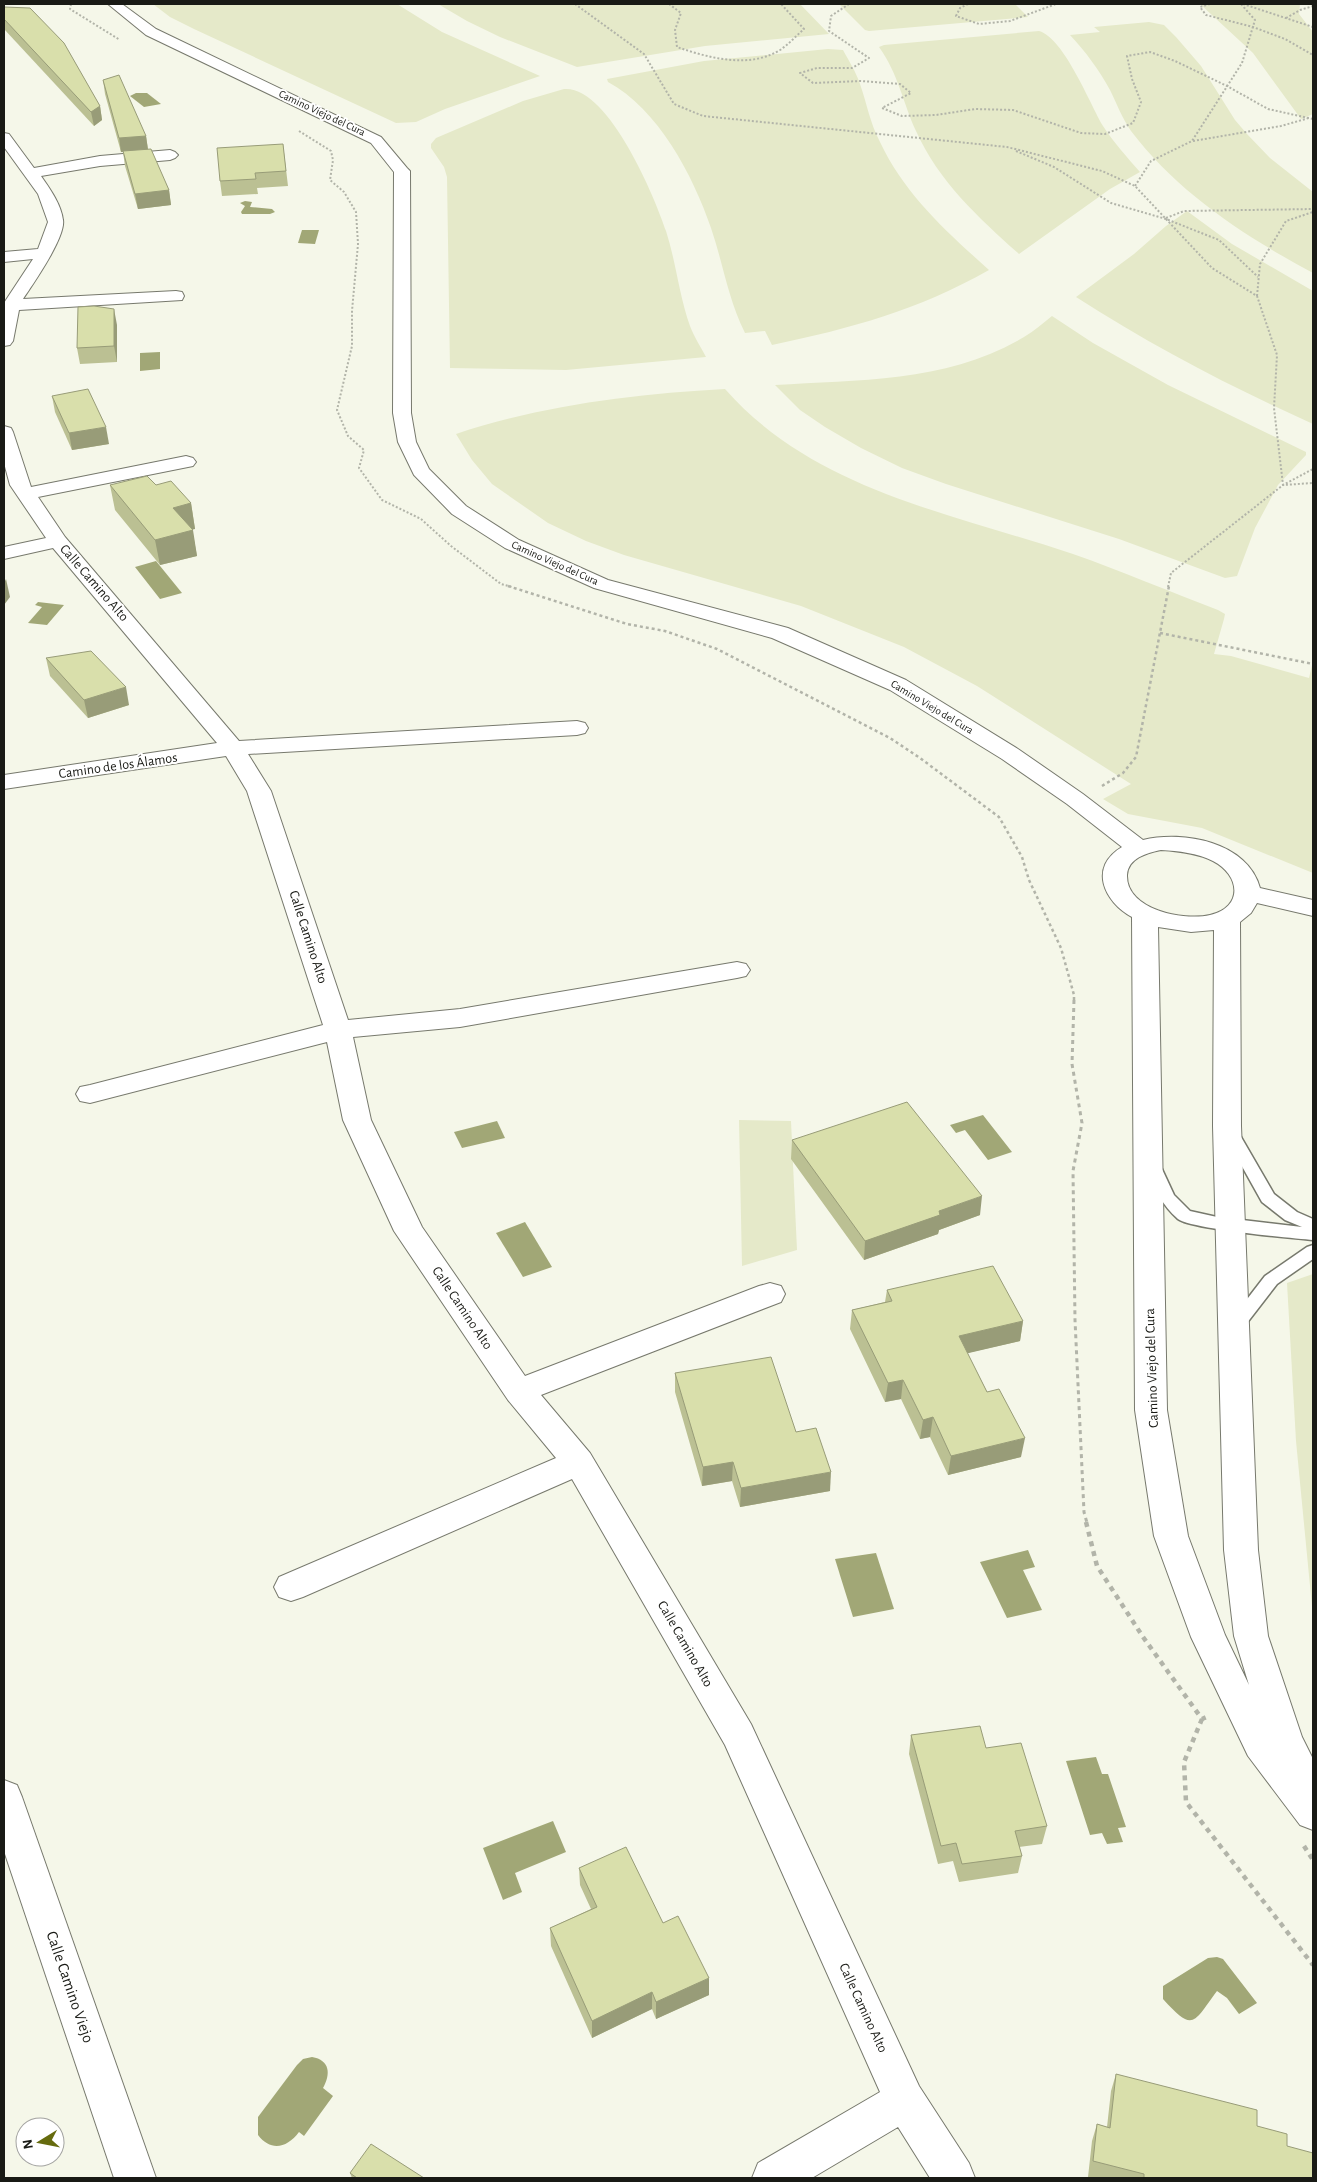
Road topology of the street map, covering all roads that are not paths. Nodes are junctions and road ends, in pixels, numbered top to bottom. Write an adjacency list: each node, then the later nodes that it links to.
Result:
1 (114, 4): 18 (street, Camino Viejo del Cura)
2 (6, 142): 4 (street)
3 (170, 156): 4 (street)
4 (31, 173): 5 (street)
5 (46, 253): 6 (street); 8 (street)
6 (4, 256)
7 (176, 296): 8 (street)
8 (11, 305): 9 (street)
9 (4, 341)
10 (4, 432): 12 (street, Calle Camino Alto)
11 (186, 462): 12 (street)
12 (26, 494): 13 (street, Calle Camino Alto)
13 (58, 541): 14 (street); 16 (street, Calle Camino Alto)
14 (4, 553)
15 (578, 728): 16 (street, Camino de los Álamos)
16 (233, 748): 17 (street, Camino de los Álamos); 24 (street, Calle Camino Alto)
17 (4, 782)
18 (1138, 848): 19 (street); 21 (street)
19 (1248, 893): 20 (street); 22 (street)
20 (1313, 908)
21 (1145, 915): 22 (street); 27 (street, Camino Viejo del Cura)
22 (1227, 918): 26 (street)
23 (737, 970): 24 (street)
24 (338, 1030): 25 (street); 34 (street, Calle Camino Alto)
25 (90, 1094)
26 (1228, 1126): 28 (street); 29 (lane)
27 (1147, 1154): 28 (lane); 39 (street, Camino Viejo del Cura)
28 (1232, 1225): 30 (lane); 33 (street)
29 (1313, 1225)
30 (1313, 1234)
31 (1313, 1251): 33 (lane)
32 (770, 1294): 34 (street)
33 (1234, 1327): 38 (street)
34 (519, 1391): 35 (street, Calle Camino Alto)
35 (579, 1462): 36 (street); 40 (street, Calle Camino Alto)
36 (291, 1587)
37 (4, 1796): 41 (street, Calle Camino Viejo)
38 (1313, 1797)
39 (1313, 1813)
40 (905, 2100): 42 (street); 43 (street, Calle Camino Alto)
41 (135, 2178)
42 (773, 2178)
43 (954, 2178)

